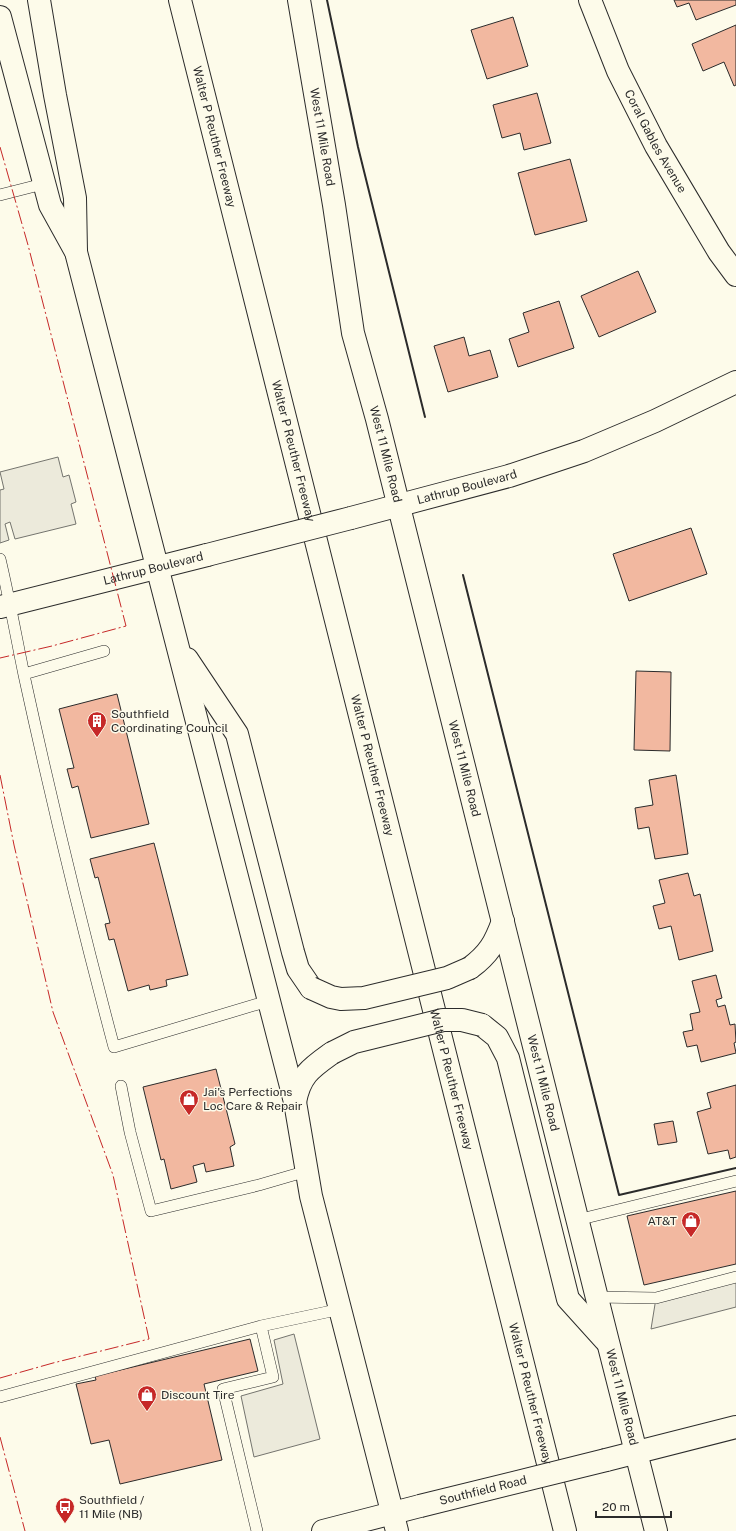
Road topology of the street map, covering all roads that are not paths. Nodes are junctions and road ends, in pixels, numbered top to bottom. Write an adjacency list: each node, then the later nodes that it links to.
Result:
1 (39, 0): 8 (main road)
2 (180, 0): 36 (main road, Walter P Reuther Freeway)
3 (299, 0): 11 (main road, West 11 Mile Road)
4 (590, 0): 9 (main road, Coral Gables Avenue)
5 (0, 17): 6 (main road)
6 (43, 184): 7 (lane); 8 (main road)
7 (0, 195)
8 (76, 252): 13 (main road)
9 (736, 275)
10 (736, 382): 11 (main road, Lathrup Boulevard)
11 (399, 506): 13 (main road, Lathrup Boulevard, bridge); 18 (main road, West 11 Mile Road)
12 (0, 559): 14 (lane)
13 (157, 567): 14 (main road, Lathrup Boulevard); 15 (main road)
14 (5, 606): 17 (lane)
15 (178, 647): 18 (main road, bridge); 19 (main road)
16 (104, 651): 17 (lane)
17 (24, 674): 19 (lane)
18 (503, 922): 24 (main road, West 11 Mile Road)
19 (268, 1001): 21 (main road)
20 (121, 1086): 22 (lane)
21 (295, 1102): 22 (main road); 29 (main road, bridge)
22 (307, 1171): 27 (main road)
23 (736, 1181): 24 (lane)
24 (577, 1220): 26 (main road, West 11 Mile Road)
25 (736, 1277): 26 (lane)
26 (596, 1298): 29 (main road, West 11 Mile Road)
27 (340, 1309): 28 (lane); 33 (main road)
28 (261, 1326): 30 (lane); 34 (lane)
29 (608, 1342): 32 (main road, West 11 Mile Road)
30 (0, 1396)
31 (733, 1432): 32 (main road, Southfield Road)
32 (636, 1452): 33 (main road, Southfield Road, bridge); 37 (main road, West 11 Mile Road)
33 (395, 1522): 35 (main road, Southfield Road)
34 (257, 1531)
35 (323, 1531)
36 (565, 1531)
37 (656, 1531)

